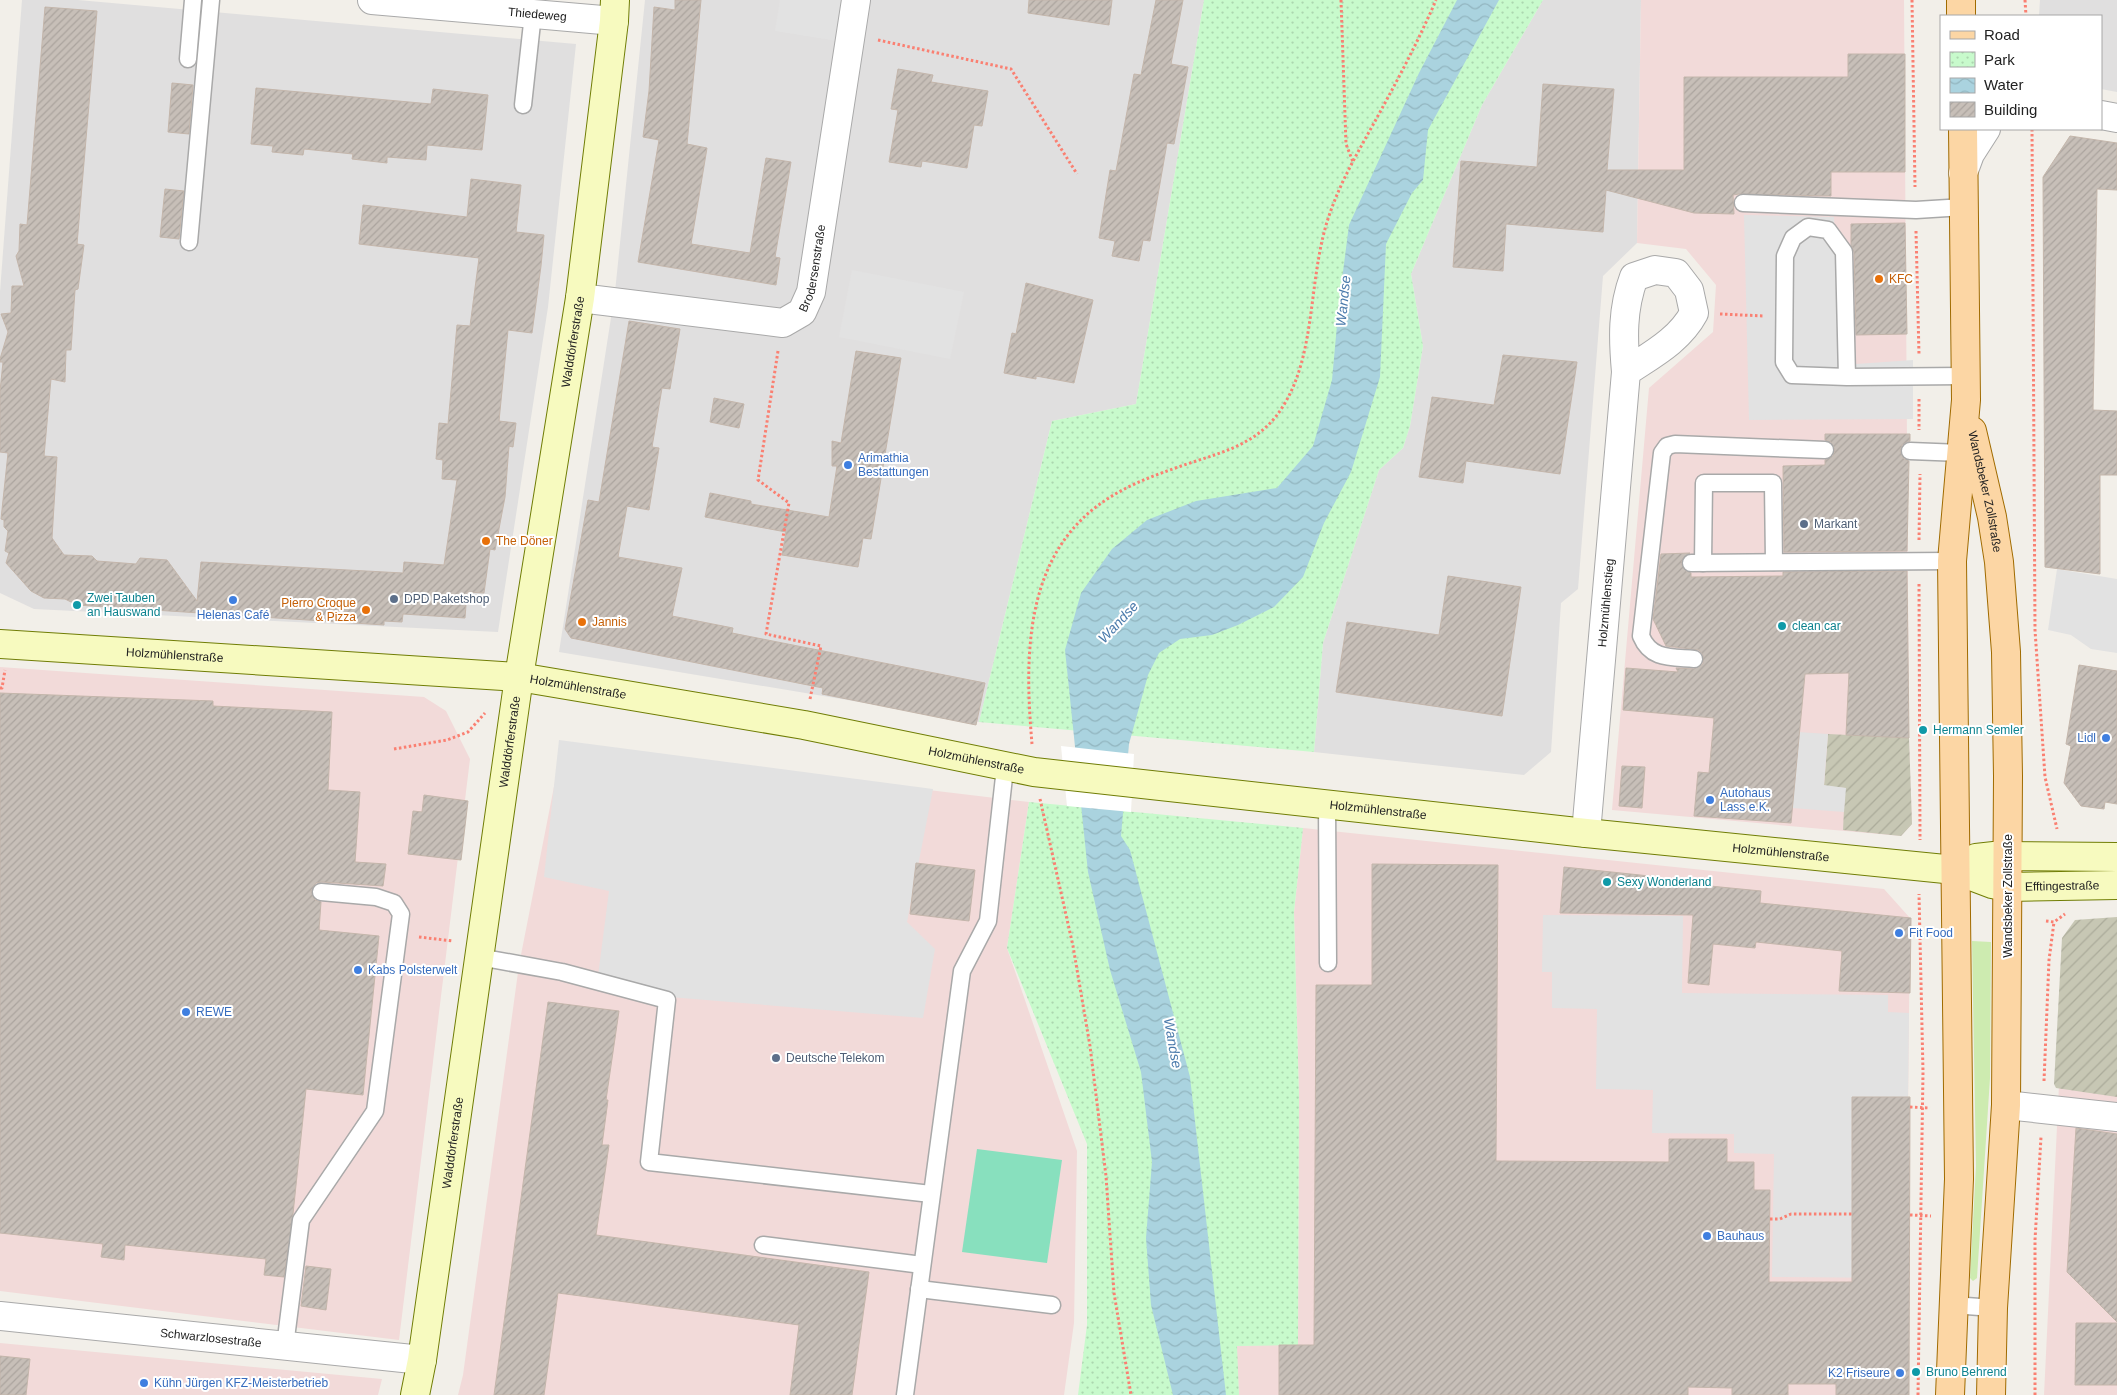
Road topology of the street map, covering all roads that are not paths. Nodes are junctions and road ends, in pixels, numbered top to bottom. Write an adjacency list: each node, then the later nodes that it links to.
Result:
1 (193, 0): 9 (lane)
2 (211, 0): 18 (lane)
3 (372, 0): 7 (street, Thiedeweg)
4 (856, 0): 19 (street, Brodersenstraße)
5 (1961, 0): 8 (main road)
6 (615, 11): 7 (street, Thiedeweg); 19 (street, Walddörferstraße)
7 (533, 14): 10 (lane)
8 (1961, 15)
9 (188, 59)
10 (523, 105)
11 (2102, 115): 12 (street)
12 (2117, 118)
13 (1963, 130): 15 (main road, Wandsbeker Zollstraße)
14 (1985, 130): 15 (street)
15 (1964, 173): 17 (main road, Wandsbeker Zollstraße)
16 (1743, 203): 17 (lane)
17 (1964, 207): 22 (main road, Wandsbeker Zollstraße)
18 (189, 242)
19 (580, 298): 30 (street, Walddörferstraße)
20 (1626, 372): 20 (street, Holzmühlenstieg); 33 (street, Holzmühlenstieg)
21 (1847, 377): 21 (lane); 22 (lane)
22 (1966, 388): 25 (main road, Wandsbeker Zollstraße); 34 (main road, Wandsbeker Zollstraße)
23 (1825, 450): 29 (lane)
24 (1910, 451): 25 (lane)
25 (1962, 454): 26 (main road, Wandsbeker Zollstraße)
26 (1952, 561): 27 (lane); 36 (main road, Wandsbeker Zollstraße)
27 (1774, 562): 27 (lane)
28 (0, 644): 30 (street, Holzmühlenstraße)
29 (1694, 659)
30 (519, 677): 31 (street, Holzmühlenstraße); 40 (street, Walddörferstraße)
31 (1004, 768): 32 (street, Holzmühlenstraße); 44 (lane)
32 (1327, 804): 33 (street, Holzmühlenstraße); 41 (lane)
33 (1586, 832): 36 (street, Holzmühlenstraße)
34 (2008, 855): 35 (street); 36 (street); 38 (main road, Wandsbeker Zollstraße)
35 (2117, 857)
36 (1955, 870): 38 (street, Holzmühlenstraße); 49 (main road, Wandsbeker Zollstraße)
37 (2117, 885): 38 (street, Efftingestraße)
38 (2008, 887): 42 (main road, Wandsbeker Zollstraße)
39 (321, 892): 52 (lane)
40 (479, 957): 44 (lane); 53 (street, Walddörferstraße)
41 (1328, 964)
42 (2006, 1105): 43 (street); 50 (main road, Wandsbeker Zollstraße)
43 (2117, 1117)
44 (931, 1194): 46 (lane)
45 (763, 1245): 46 (lane)
46 (922, 1265): 47 (lane)
47 (919, 1289): 48 (lane); 55 (lane)
48 (1052, 1305)
49 (1953, 1305): 50 (lane); 56 (main road, Wandsbeker Zollstraße)
50 (1993, 1308): 57 (main road, Wandsbeker Zollstraße)
51 (0, 1316): 52 (street, Schwarzlosestraße)
52 (285, 1346): 53 (street, Schwarzlosestraße)
53 (422, 1360): 54 (street, Walddörferstraße)
54 (414, 1395)
55 (905, 1395)
56 (1950, 1395)
57 (1991, 1395)

